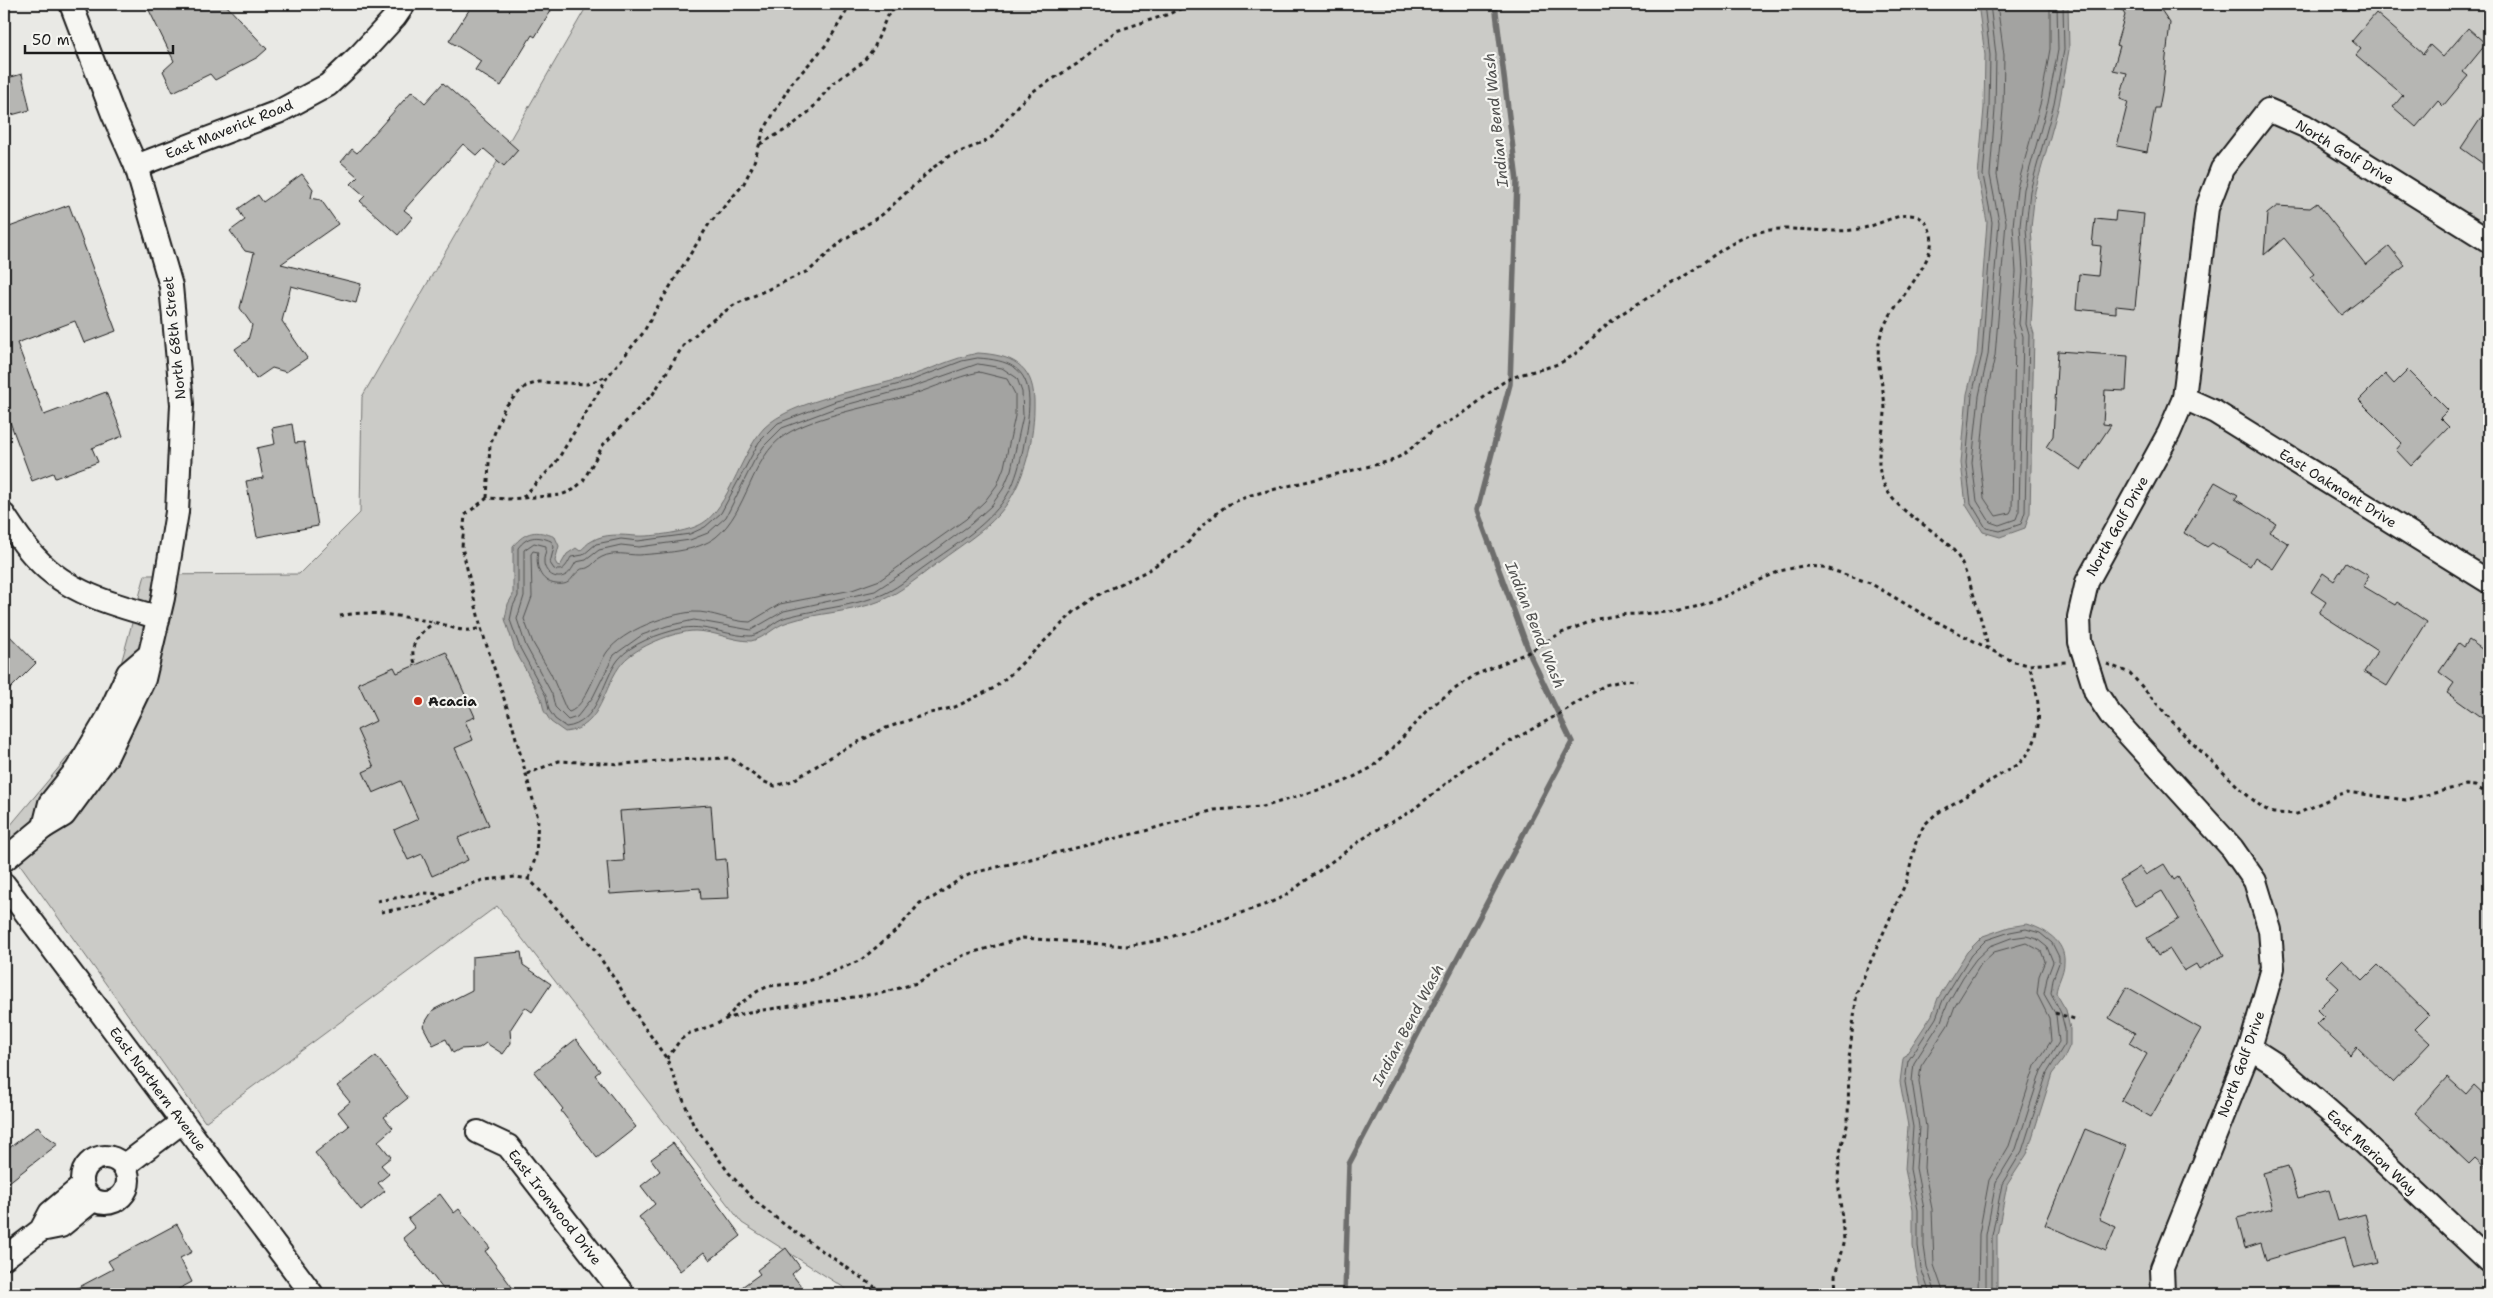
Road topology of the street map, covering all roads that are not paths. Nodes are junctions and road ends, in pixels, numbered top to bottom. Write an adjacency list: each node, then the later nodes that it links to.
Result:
1 (71, 4): 3 (street, North 68th Street)
2 (404, 4): 3 (street, East Maverick Road)
3 (136, 166): 8 (street, North 68th Street)
4 (2489, 241): 5 (street, North Golf Drive)
5 (2184, 398): 7 (street, East Oakmont Drive); 11 (street, North Golf Drive)
6 (4, 515): 8 (street)
7 (2489, 582)
8 (157, 617): 9 (street, North 68th Street)
9 (4, 860)
10 (4, 884): 12 (street, East Northern Avenue)
11 (2250, 1048): 17 (street, East Merion Way); 20 (street, North Golf Drive)
12 (182, 1122): 14 (street); 18 (street, East Northern Avenue)
13 (478, 1132): 19 (street, East Ironwood Drive)
14 (124, 1166): 15 (street); 15 (street)
15 (88, 1193): 16 (street)
16 (4, 1258)
17 (2489, 1261)
18 (312, 1294)
19 (622, 1294)
20 (2163, 1294)

